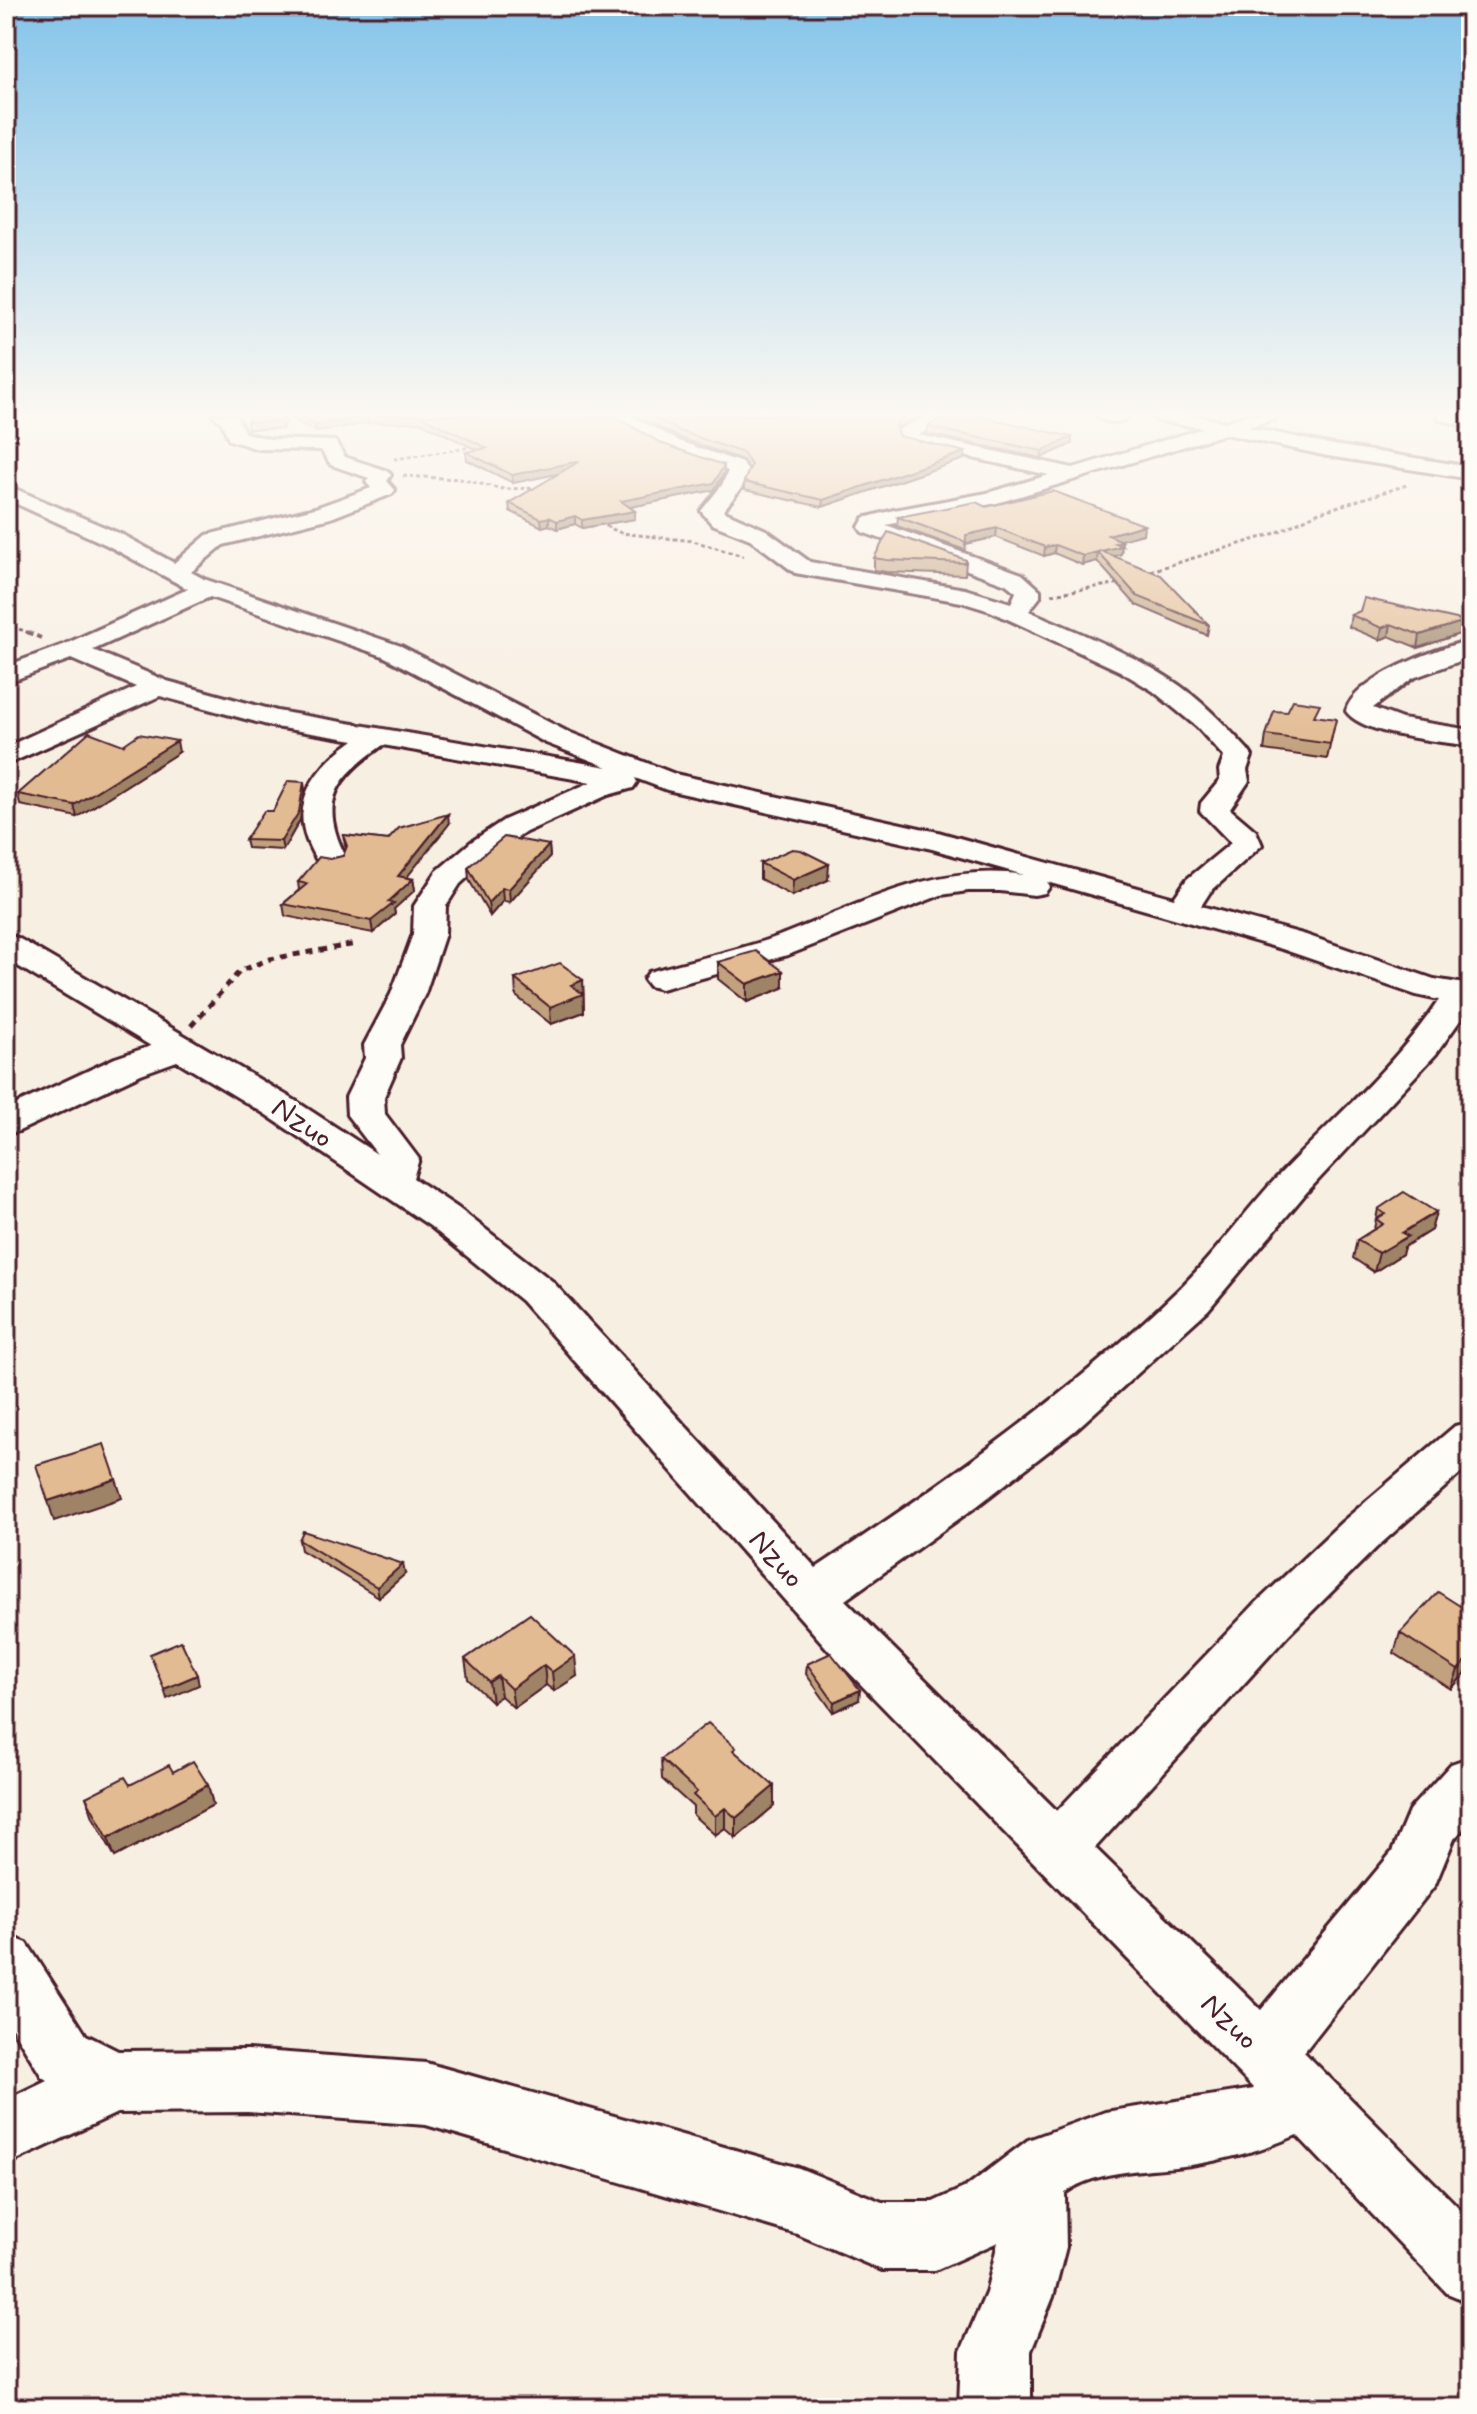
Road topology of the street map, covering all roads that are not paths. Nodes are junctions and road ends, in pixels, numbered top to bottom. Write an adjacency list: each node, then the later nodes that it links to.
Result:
1 (88, 528): 5 (street)
2 (264, 528): 5 (street)
3 (742, 528): 7 (street)
4 (872, 528): 7 (street)
5 (175, 574): 6 (street)
6 (209, 588): 9 (street); 16 (street)
7 (1021, 605): 18 (street)
8 (1471, 648): 13 (street)
9 (72, 650): 10 (street); 11 (street)
10 (6, 675)
11 (158, 687): 12 (street); 14 (street)
12 (376, 737): 15 (street); 17 (street)
13 (1471, 738)
14 (6, 757)
15 (631, 779): 16 (street); 25 (street)
16 (667, 781): 18 (street)
17 (331, 858)
18 (1182, 910): 20 (street)
19 (6, 945): 23 (street, Nzuo)
20 (1367, 969): 21 (street); 22 (street)
21 (661, 979)
22 (1466, 995): 27 (street)
23 (176, 1045): 24 (street); 25 (street, Nzuo)
24 (6, 1123)
25 (392, 1183): 27 (street, Nzuo)
26 (1471, 1438): 29 (street)
27 (811, 1597): 29 (street, Nzuo)
28 (1471, 1781): 31 (street)
29 (1057, 1850): 31 (street, Nzuo)
30 (6, 1963): 32 (street)
31 (1263, 2055): 33 (street, Nzuo)
32 (113, 2082): 34 (street); 35 (street)
33 (1307, 2099): 35 (street); 36 (street, Nzuo)
34 (6, 2133)
35 (1032, 2178): 37 (street)
36 (1471, 2269)
37 (995, 2408)

